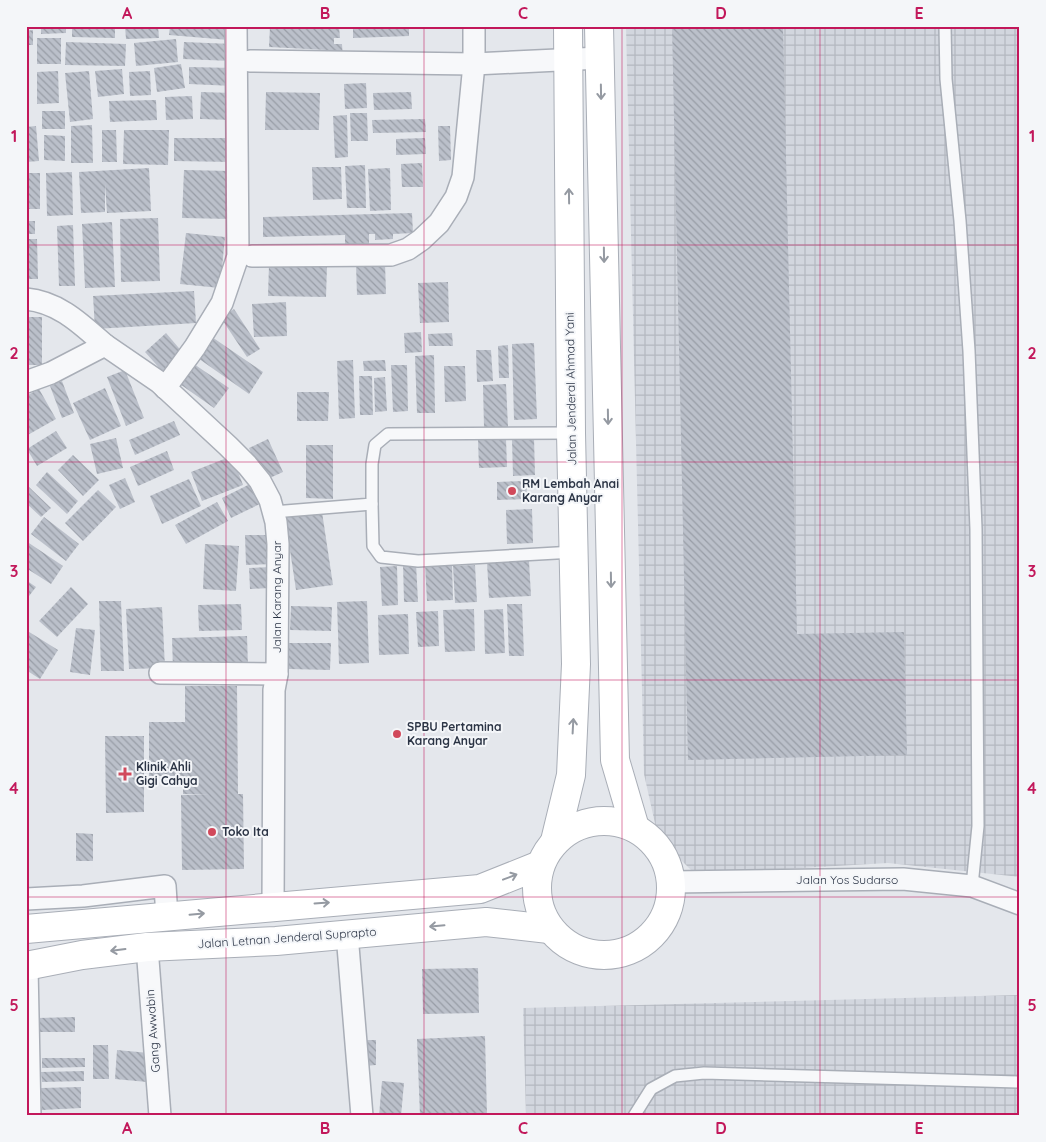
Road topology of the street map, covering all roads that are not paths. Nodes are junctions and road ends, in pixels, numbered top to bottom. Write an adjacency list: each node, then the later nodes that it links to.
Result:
1 (236, 26): 14 (street)
2 (474, 26): 9 (street)
3 (568, 26): 7 (main road, Jalan Jenderal Ahmad Yani)
4 (599, 26): 6 (main road)
5 (945, 26): 25 (lane)
6 (600, 58): 7 (street); 21 (main road, one-way to 21)
7 (568, 60): 9 (street); 15 (main road, Jalan Jenderal Ahmad Yani, one-way to 7)
8 (250, 61): 9 (street)
9 (481, 64): 10 (street)
10 (252, 256)
11 (26, 299): 12 (street)
12 (105, 345): 13 (street); 14 (street, Jalan Karang Anyar)
13 (26, 382)
14 (162, 385): 17 (street, Jalan Karang Anyar)
15 (571, 433): 16 (lane); 18 (main road, Jalan Jenderal Ahmad Yani)
16 (372, 504): 17 (lane); 18 (lane)
17 (273, 512): 20 (street, Jalan Karang Anyar)
18 (574, 552): 22 (main road, Jalan Jenderal Ahmad Yani, one-way to 18)
19 (160, 673): 20 (street)
20 (276, 674): 28 (street, Jalan Karang Anyar)
21 (635, 828): 22 (main road); 24 (main road)
22 (556, 840): 23 (main road)
23 (540, 865): 28 (main road, one-way to 23); 30 (main road)
24 (671, 882): 25 (street, Jalan Yos Sudarso); 30 (main road)
25 (972, 886): 27 (street, Jalan Yos Sudarso)
26 (26, 899): 29 (street)
27 (1020, 904)
28 (273, 907): 29 (main road, one-way to 28)
29 (167, 917): 31 (main road)
30 (549, 928): 32 (main road, Jalan Letnan Jenderal Suprapto, one-way to 32)
31 (26, 929)
32 (347, 934): 33 (main road, Jalan Letnan Jenderal Suprapto); 38 (street)
33 (147, 947): 34 (main road, Jalan Letnan Jenderal Suprapto, one-way to 34); 37 (street, Gang Awwabin)
34 (27, 966): 36 (street)
35 (1020, 1082): 39 (lane)
36 (30, 1116)
37 (160, 1116)
38 (362, 1116)
39 (634, 1116)

